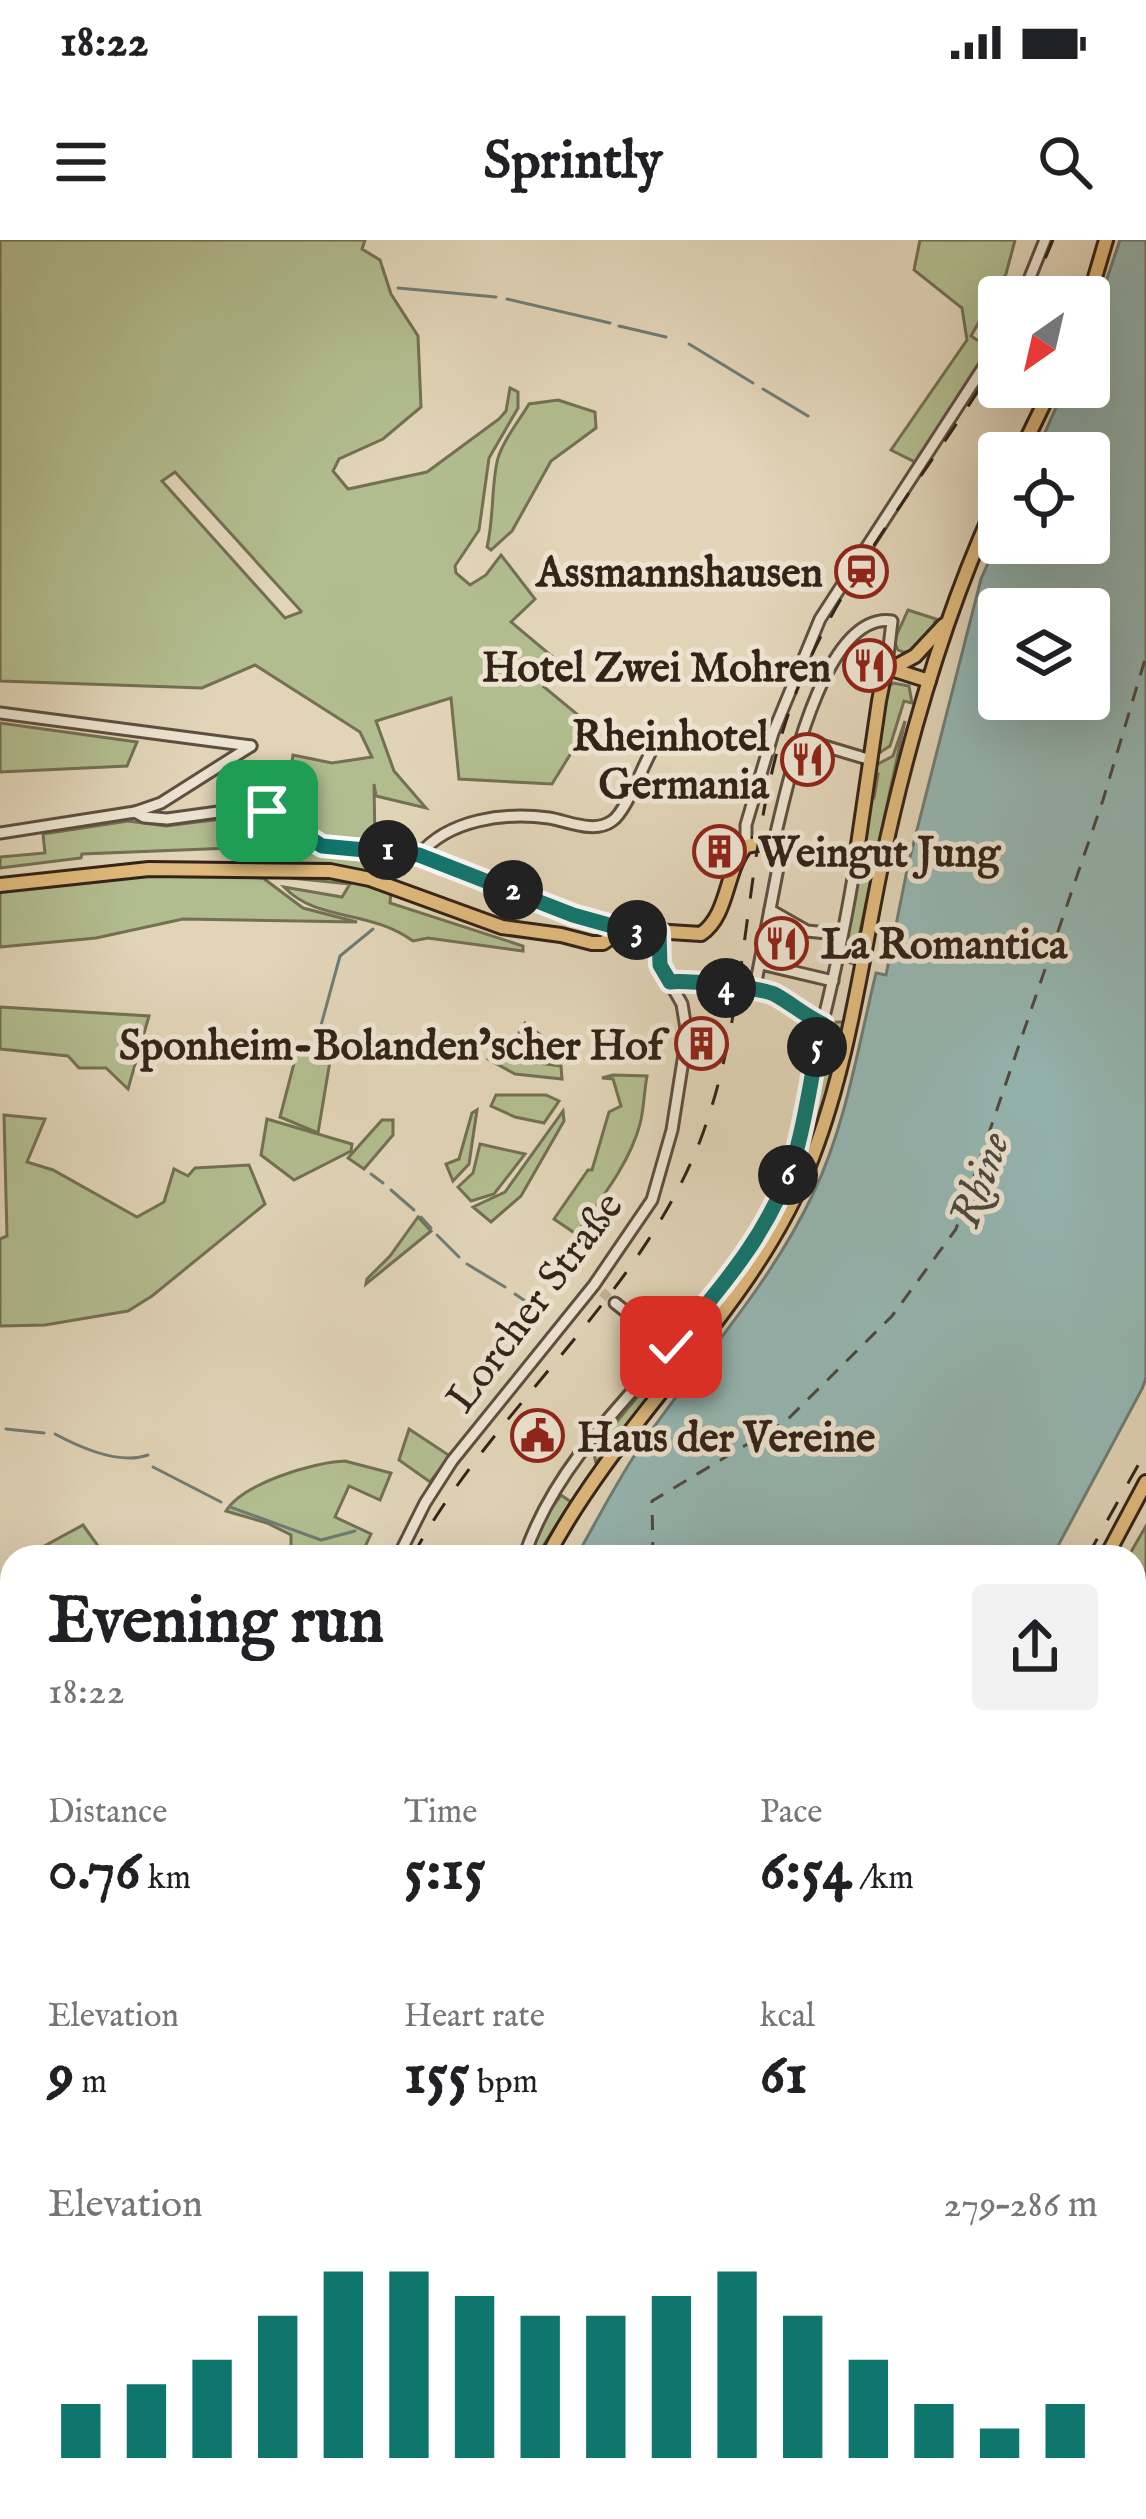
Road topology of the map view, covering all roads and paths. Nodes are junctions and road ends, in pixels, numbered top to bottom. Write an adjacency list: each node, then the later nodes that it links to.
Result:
1 (1045, 240): 3 (street)
2 (1106, 240): 4 (main road)
3 (1030, 276)
4 (1095, 276)
5 (978, 375): 18 (street)
6 (978, 548): 7 (main road)
7 (950, 618): 8 (main road); 10 (main road)
8 (908, 661): 9 (main road); 10 (main road)
9 (891, 669): 10 (main road); 13 (street); 14 (main road)
10 (928, 682): 36 (main road)
11 (0, 712): 15 (street)
12 (651, 738): 19 (street)
13 (801, 739): 14 (street); 17 (street)
14 (871, 760): 20 (main road)
15 (135, 812): 16 (street); 19 (street)
16 (0, 832)
17 (777, 846): 18 (main road); 20 (main road); 22 (street)
18 (746, 847): 24 (main road)
19 (419, 855): 23 (street)
20 (855, 865): 25 (street)
21 (0, 884): 23 (main road)
22 (770, 910): 25 (street); 26 (street)
23 (623, 929): 24 (main road)
24 (659, 932): 28 (street, Lorcher Straße)
25 (836, 934): 27 (street)
26 (761, 964): 27 (street); 29 (street)
27 (833, 981): 30 (street)
28 (670, 982): 29 (street); 34 (street, Lorcher Straße)
29 (755, 987): 30 (street)
30 (823, 1024): 32 (street)
31 (615, 1303): 32 (street)
32 (671, 1347): 35 (street)
33 (1146, 1482): 37 (main road)
34 (404, 1545)
35 (529, 1545)
36 (554, 1545)
37 (1112, 1545)

